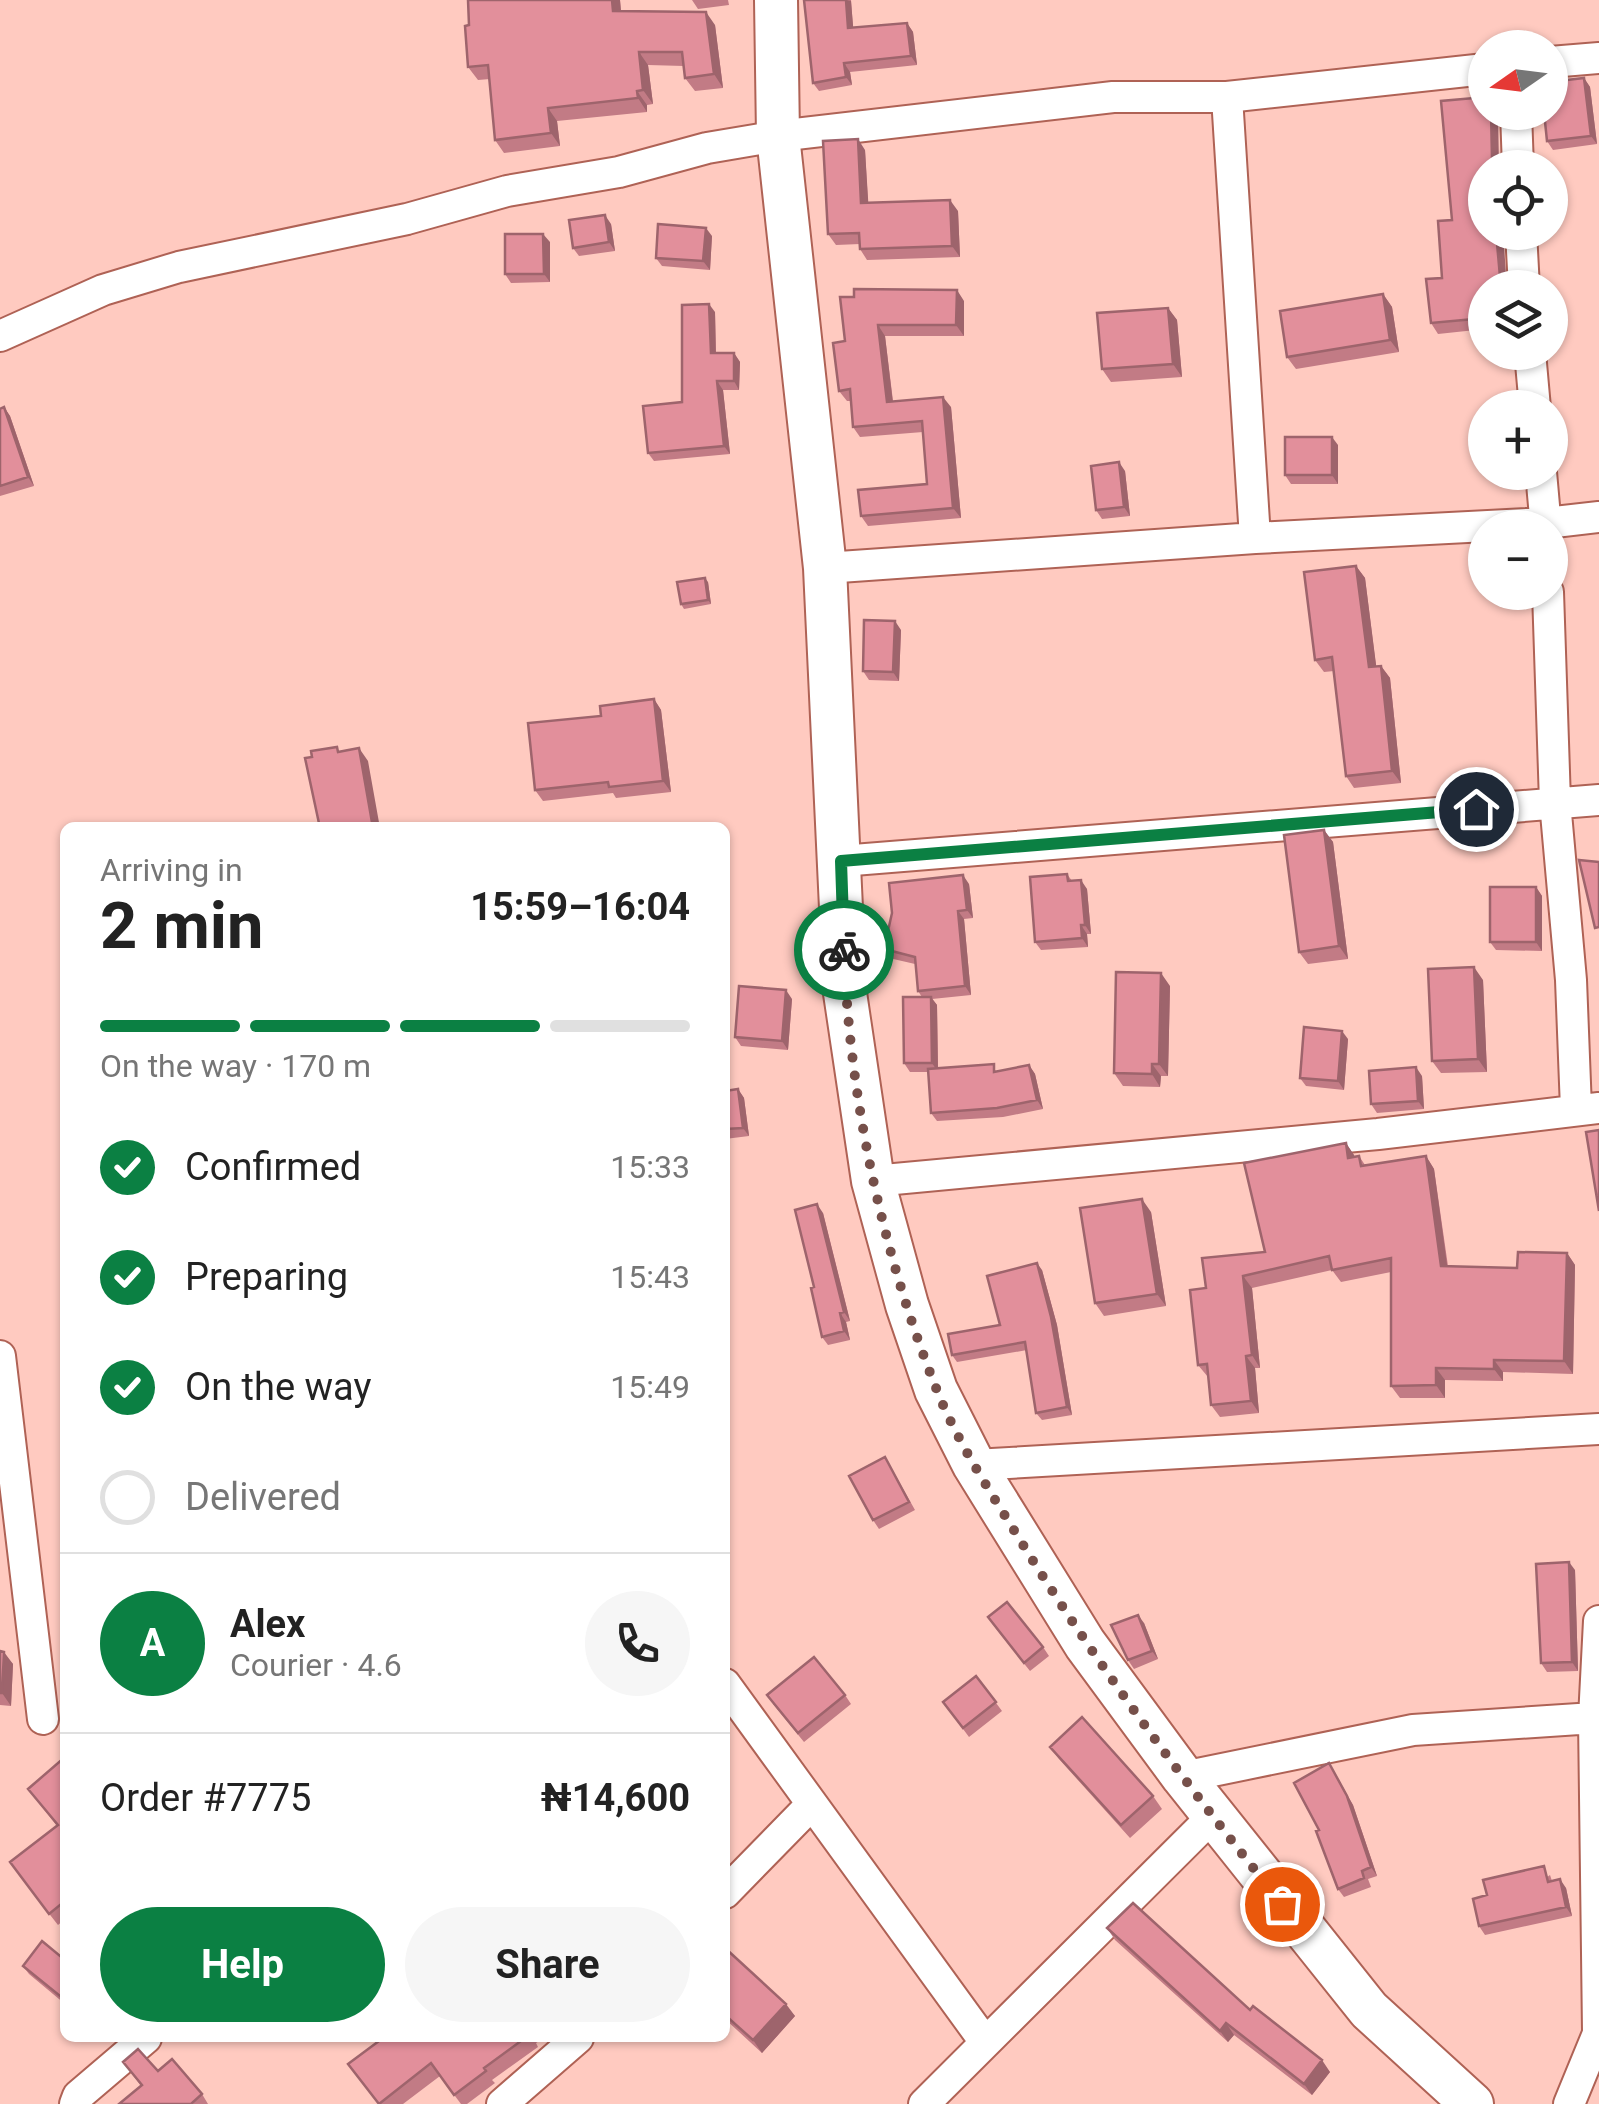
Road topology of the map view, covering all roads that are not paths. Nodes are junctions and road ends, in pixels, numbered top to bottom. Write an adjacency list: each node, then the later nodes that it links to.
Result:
1 (776, 0): 6 (street)
2 (1599, 58): 3 (street)
3 (1568, 61)
4 (1468, 71): 5 (street)
5 (1227, 97): 6 (street); 11 (street)
6 (778, 136): 7 (street); 12 (street)
7 (0, 336)
8 (1599, 517): 9 (street)
9 (1568, 522)
10 (1468, 529): 11 (street)
11 (1255, 538): 12 (street)
12 (824, 568): 16 (street)
13 (1549, 610): 15 (street)
14 (1599, 800): 15 (street)
15 (1555, 802): 16 (street); 17 (street)
16 (841, 861): 18 (street)
17 (1588, 1108): 18 (street)
18 (873, 1180): 21 (street)
19 (0, 1356): 25 (street)
20 (1599, 1429): 21 (street)
21 (974, 1465): 26 (street)
22 (1599, 1620): 24 (street)
23 (730, 1691): 27 (street)
24 (1597, 1718): 26 (street); 30 (street)
25 (43, 1719)
26 (1183, 1777): 28 (street)
27 (812, 1804): 29 (street); 33 (street)
28 (1213, 1816): 33 (street); 37 (street)
29 (730, 1887)
30 (1599, 2031): 38 (street)
31 (141, 2042): 34 (street)
32 (573, 2042): 35 (street)
33 (985, 2042): 36 (street)
34 (75, 2104)
35 (502, 2104)
36 (924, 2104)
37 (1472, 2104)
38 (1569, 2104)

